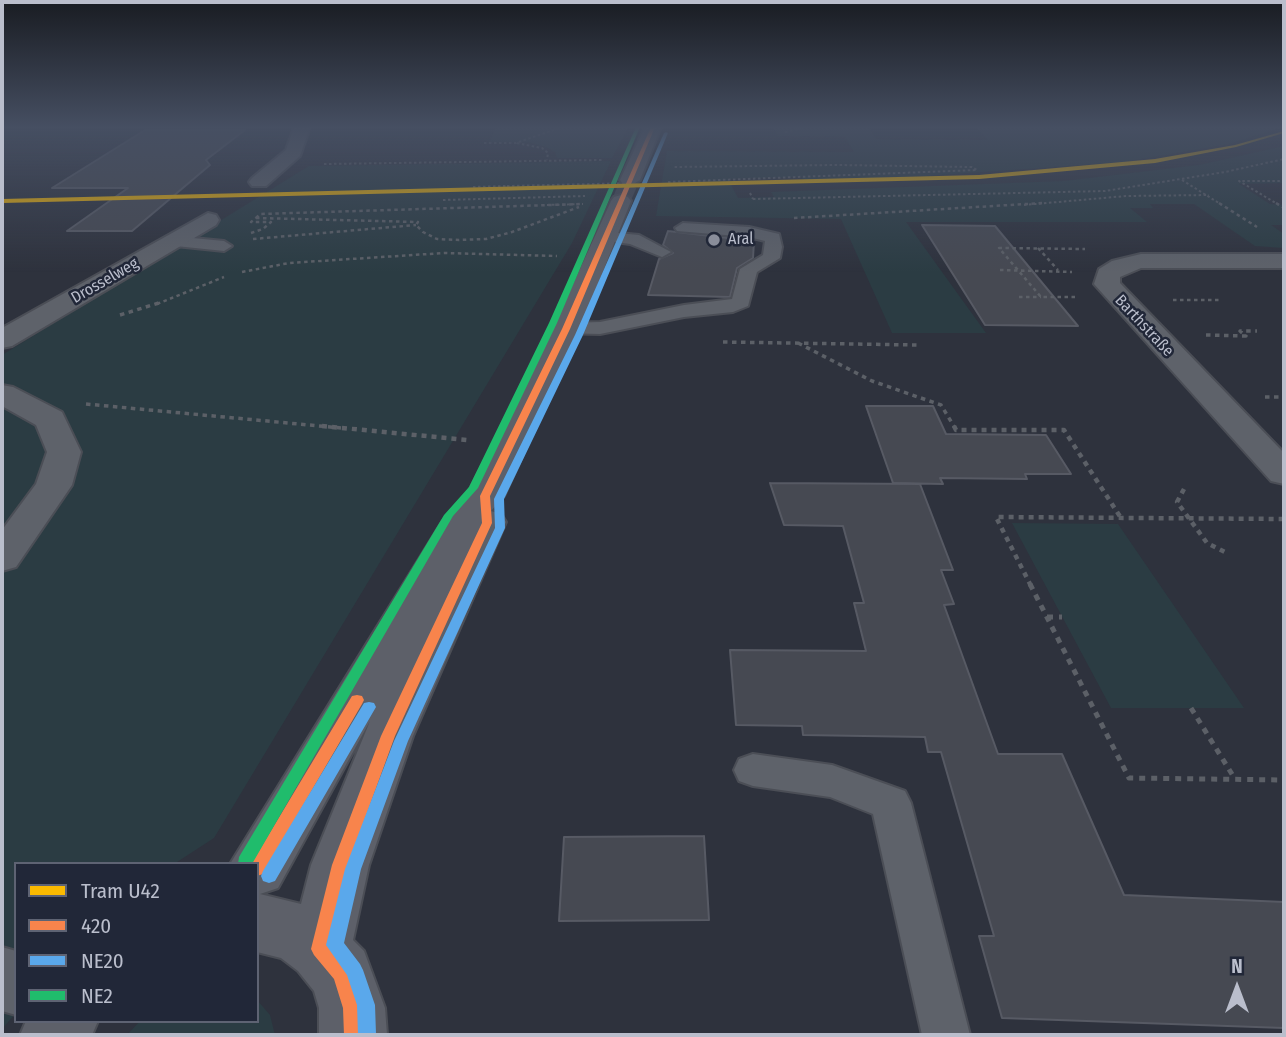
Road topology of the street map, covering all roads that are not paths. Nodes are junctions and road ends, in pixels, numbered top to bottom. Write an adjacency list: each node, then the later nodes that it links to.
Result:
1 (267, 175): 3 (street)
2 (633, 175): 6 (main road)
3 (259, 182)
4 (208, 220): 7 (street, Drosselweg)
5 (683, 228): 11 (lane)
6 (607, 237): 9 (lane); 11 (main road)
7 (172, 242): 8 (lane); 12 (street, Drosselweg)
8 (224, 246)
9 (662, 251)
10 (1284, 261): 14 (street, Barthstraße)
11 (566, 329): 15 (main road)
12 (2, 340)
13 (7, 396): 16 (street)
14 (1284, 473)
15 (485, 496): 18 (main road); 20 (main road)
16 (2, 558)
17 (753, 770): 22 (lane)
18 (259, 866)
19 (259, 923): 20 (main road)
20 (320, 949): 21 (main road)
21 (353, 1035)
22 (946, 1035)

